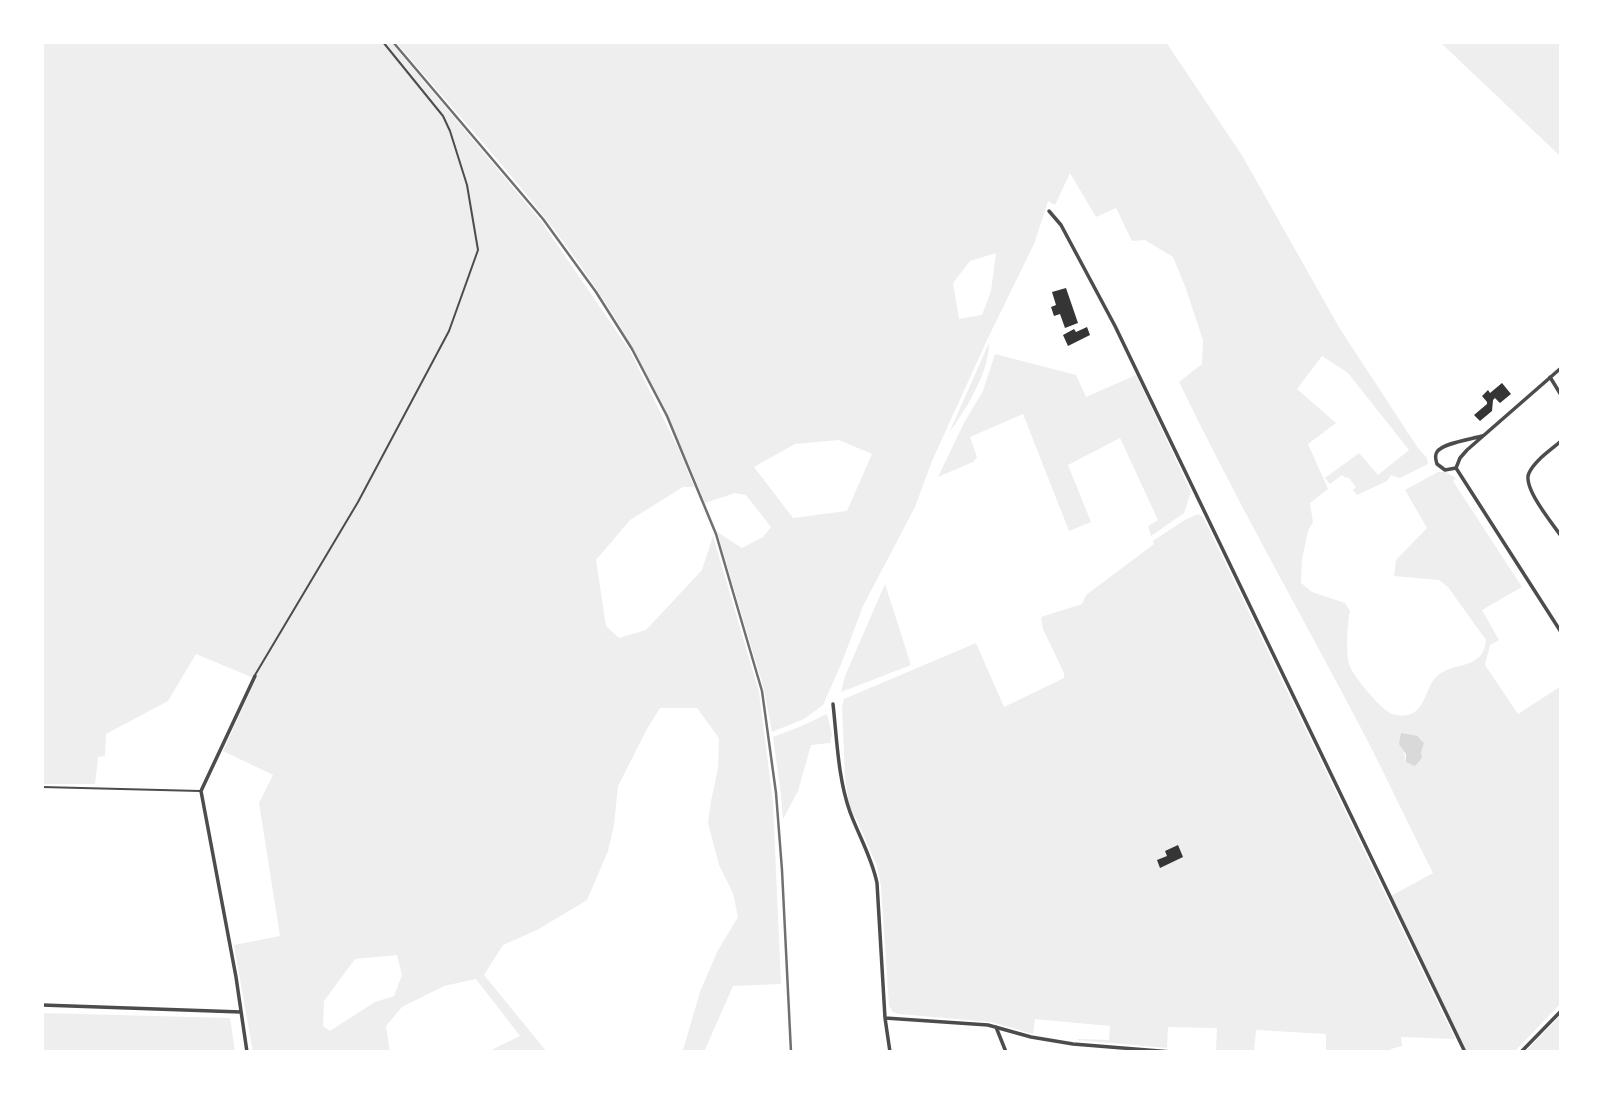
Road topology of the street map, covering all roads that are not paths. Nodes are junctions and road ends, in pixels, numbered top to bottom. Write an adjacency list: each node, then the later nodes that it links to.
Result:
1 (383, 42): 11 (lane)
2 (1049, 211): 25 (street)
3 (1561, 368): 4 (street)
4 (1550, 377): 5 (street); 6 (street)
5 (1561, 395)
6 (1484, 436): 8 (street); 8 (street)
7 (1561, 441): 9 (street)
8 (1455, 468): 10 (street)
9 (1561, 536)
10 (1561, 632)
11 (255, 676): 14 (street)
12 (834, 704): 18 (street)
13 (42, 787): 14 (lane)
14 (201, 791): 17 (street)
15 (42, 1004): 17 (street)
16 (1561, 1010): 26 (street)
17 (241, 1012): 21 (street)
18 (885, 1018): 19 (street); 22 (street)
19 (996, 1027): 20 (street); 23 (street)
20 (1134, 1050): 24 (street)
21 (247, 1052)
22 (890, 1052)
23 (1006, 1052)
24 (1172, 1052)
25 (1465, 1052)
26 (1521, 1052)

